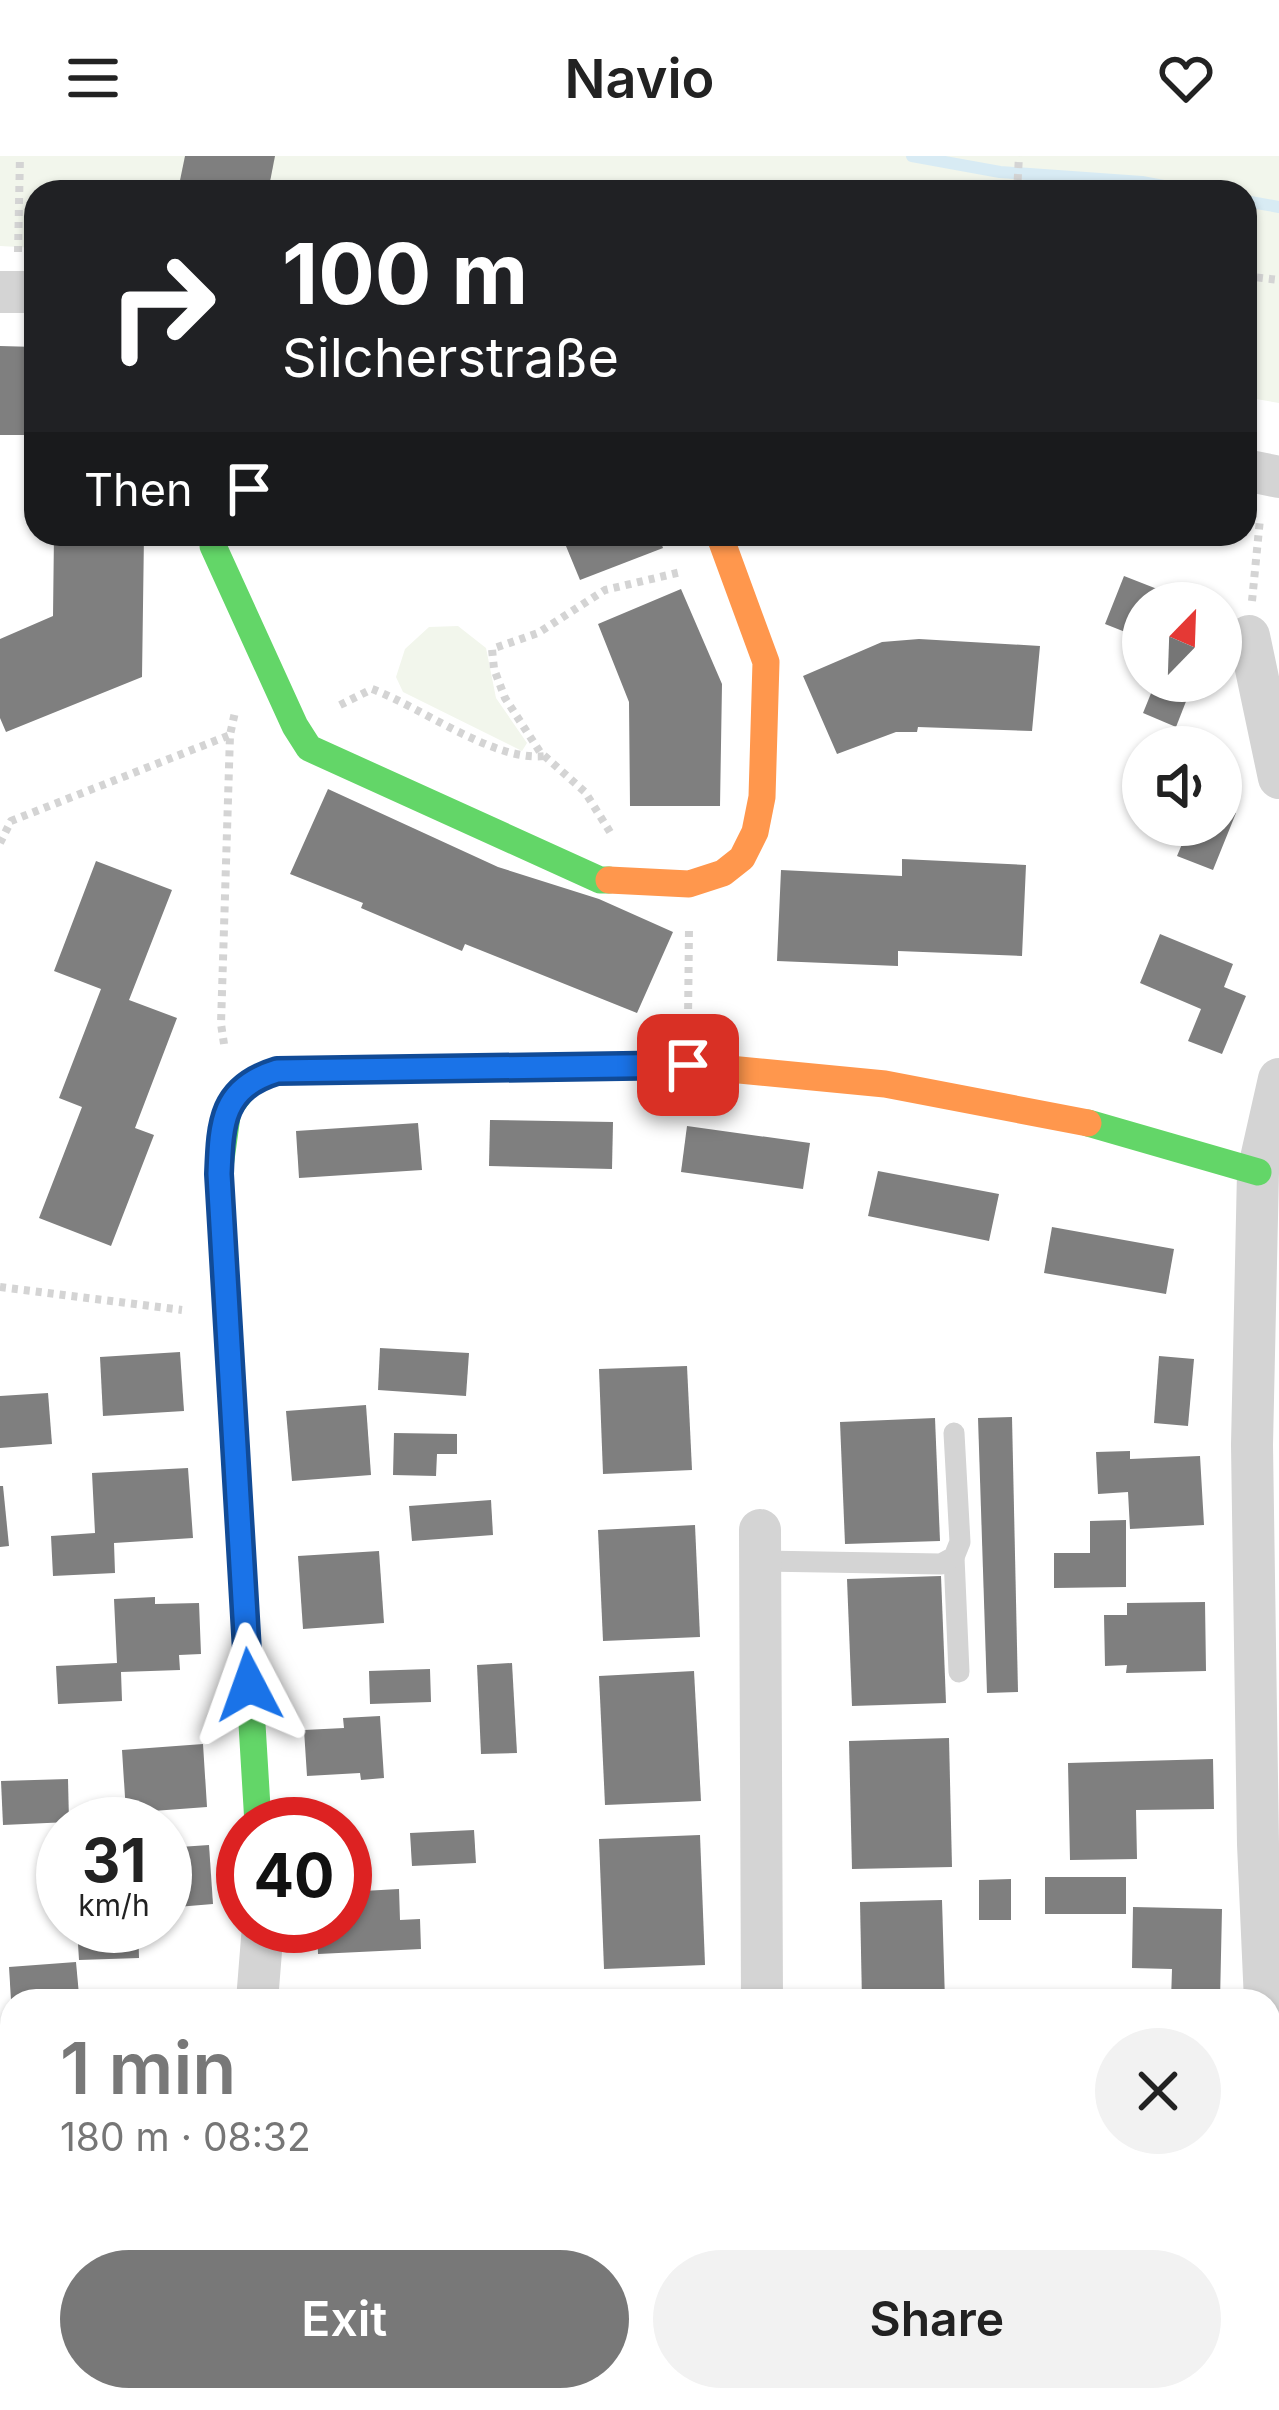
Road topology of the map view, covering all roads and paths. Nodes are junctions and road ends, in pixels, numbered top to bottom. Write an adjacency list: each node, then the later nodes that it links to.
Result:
1 (21, 161): 2 (path)
2 (9, 273)
3 (1260, 519): 7 (path)
4 (213, 546): 12 (street)
5 (718, 546): 9 (path)
6 (724, 546): 13 (street)
7 (1250, 628): 10 (street)
8 (386, 694): 9 (path)
9 (545, 756): 12 (path)
10 (1279, 778)
11 (0, 843): 15 (path)
12 (600, 880): 13 (street)
13 (689, 884): 14 (path)
14 (688, 1040)
15 (227, 1065)
16 (1279, 1079): 17 (street)
17 (1258, 1172): 21 (street); 25 (street)
18 (0, 1287): 19 (path)
19 (184, 1311)
20 (955, 1433): 23 (lane)
21 (1265, 1445): 26 (street)
22 (760, 1545): 23 (lane); 29 (street)
23 (954, 1557): 24 (lane)
24 (959, 1672)
25 (256, 1797)
26 (1268, 1844): 30 (street)
27 (261, 1953): 28 (street)
28 (258, 1989)
29 (762, 1989)
30 (1265, 1989)

